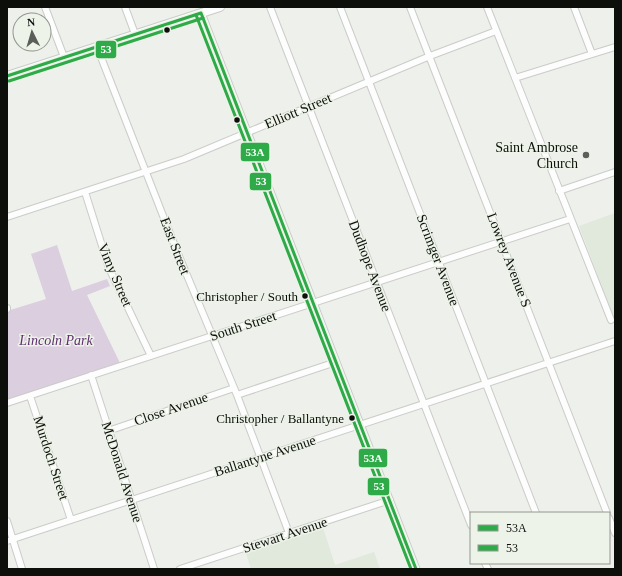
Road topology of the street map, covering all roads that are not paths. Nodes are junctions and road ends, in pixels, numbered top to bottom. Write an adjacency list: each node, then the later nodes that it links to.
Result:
1 (45, 7): 16 (street)
2 (125, 7): 11 (street)
3 (220, 7): 9 (main road)
4 (270, 7): 20 (street, Dudhope Avenue)
5 (340, 7): 19 (street, Scrimger Avenue)
6 (410, 7): 15 (street, Lowrey Avenue S)
7 (487, 7): 10 (street)
8 (574, 7): 14 (street)
9 (201, 13): 11 (main road); 21 (street)
10 (496, 31): 15 (street, Elliott Street); 18 (street)
11 (135, 34): 12 (main road)
12 (97, 47): 16 (main road); 22 (street, East Street)
13 (615, 47): 14 (street)
14 (592, 54): 18 (street)
15 (430, 56): 19 (street, Elliott Street); 28 (street, Lowrey Avenue S)
16 (64, 57): 17 (main road)
17 (7, 76)
18 (515, 78): 24 (street)
19 (369, 82): 20 (street, Elliott Street); 29 (street, Scrimger Avenue)
20 (308, 108): 21 (street, Elliott Street); 30 (street, Dudhope Avenue)
21 (247, 133): 22 (street, Elliott Street); 31 (street)
22 (146, 172): 25 (street, Elliott Street); 33 (street, East Street)
23 (615, 172): 24 (street)
24 (559, 190): 27 (street)
25 (85, 192): 26 (street, Elliott Street); 35 (street, Vimy Street)
26 (7, 217)
27 (570, 219): 28 (street, South Street); 32 (street)
28 (502, 242): 29 (street, South Street); 37 (street, Lowrey Avenue S)
29 (439, 262): 30 (street, South Street); 39 (street, Scrimger Avenue)
30 (377, 283): 31 (street, South Street); 44 (street, Dudhope Avenue)
31 (313, 304): 33 (street, South Street); 36 (street)
32 (611, 320)
33 (212, 336): 35 (street, South Street); 40 (street, East Street)
34 (615, 341): 37 (street, Ballantyne Avenue)
35 (151, 356): 38 (street, South Street)
36 (336, 362): 41 (street); 45 (street)
37 (549, 363): 39 (street, Ballantyne Avenue); 51 (street, Lowrey Avenue S)
38 (91, 376): 42 (street, South Street); 46 (street, McDonald Avenue)
39 (486, 383): 44 (street, Ballantyne Avenue); 50 (street, Scrimger Avenue)
40 (234, 388): 41 (street, East Street); 46 (street, Close Avenue)
41 (237, 395): 47 (street, East Street)
42 (30, 396): 43 (street, South Street); 52 (street, Murdoch Street)
43 (7, 404)
44 (424, 404): 45 (street, Ballantyne Avenue); 55 (street, Dudhope Avenue)
45 (360, 425): 47 (street, Ballantyne Avenue); 49 (street)
46 (108, 431): 48 (street, McDonald Avenue)
47 (260, 457): 48 (street, Ballantyne Avenue); 56 (street, East Street)
48 (131, 500): 52 (street, Ballantyne Avenue); 60 (street, McDonald Avenue)
49 (390, 500): 56 (street, Stewart Avenue); 62 (street)
50 (536, 512)
51 (607, 512)
52 (71, 520): 58 (street, Ballantyne Avenue)
53 (610, 520): 57 (street)
54 (7, 521): 58 (street)
55 (470, 523)
56 (289, 533): 61 (street, Stewart Avenue)
57 (615, 533)
58 (10, 540): 59 (street)
59 (22, 569)
60 (154, 569)
61 (180, 569)
62 (416, 569)

